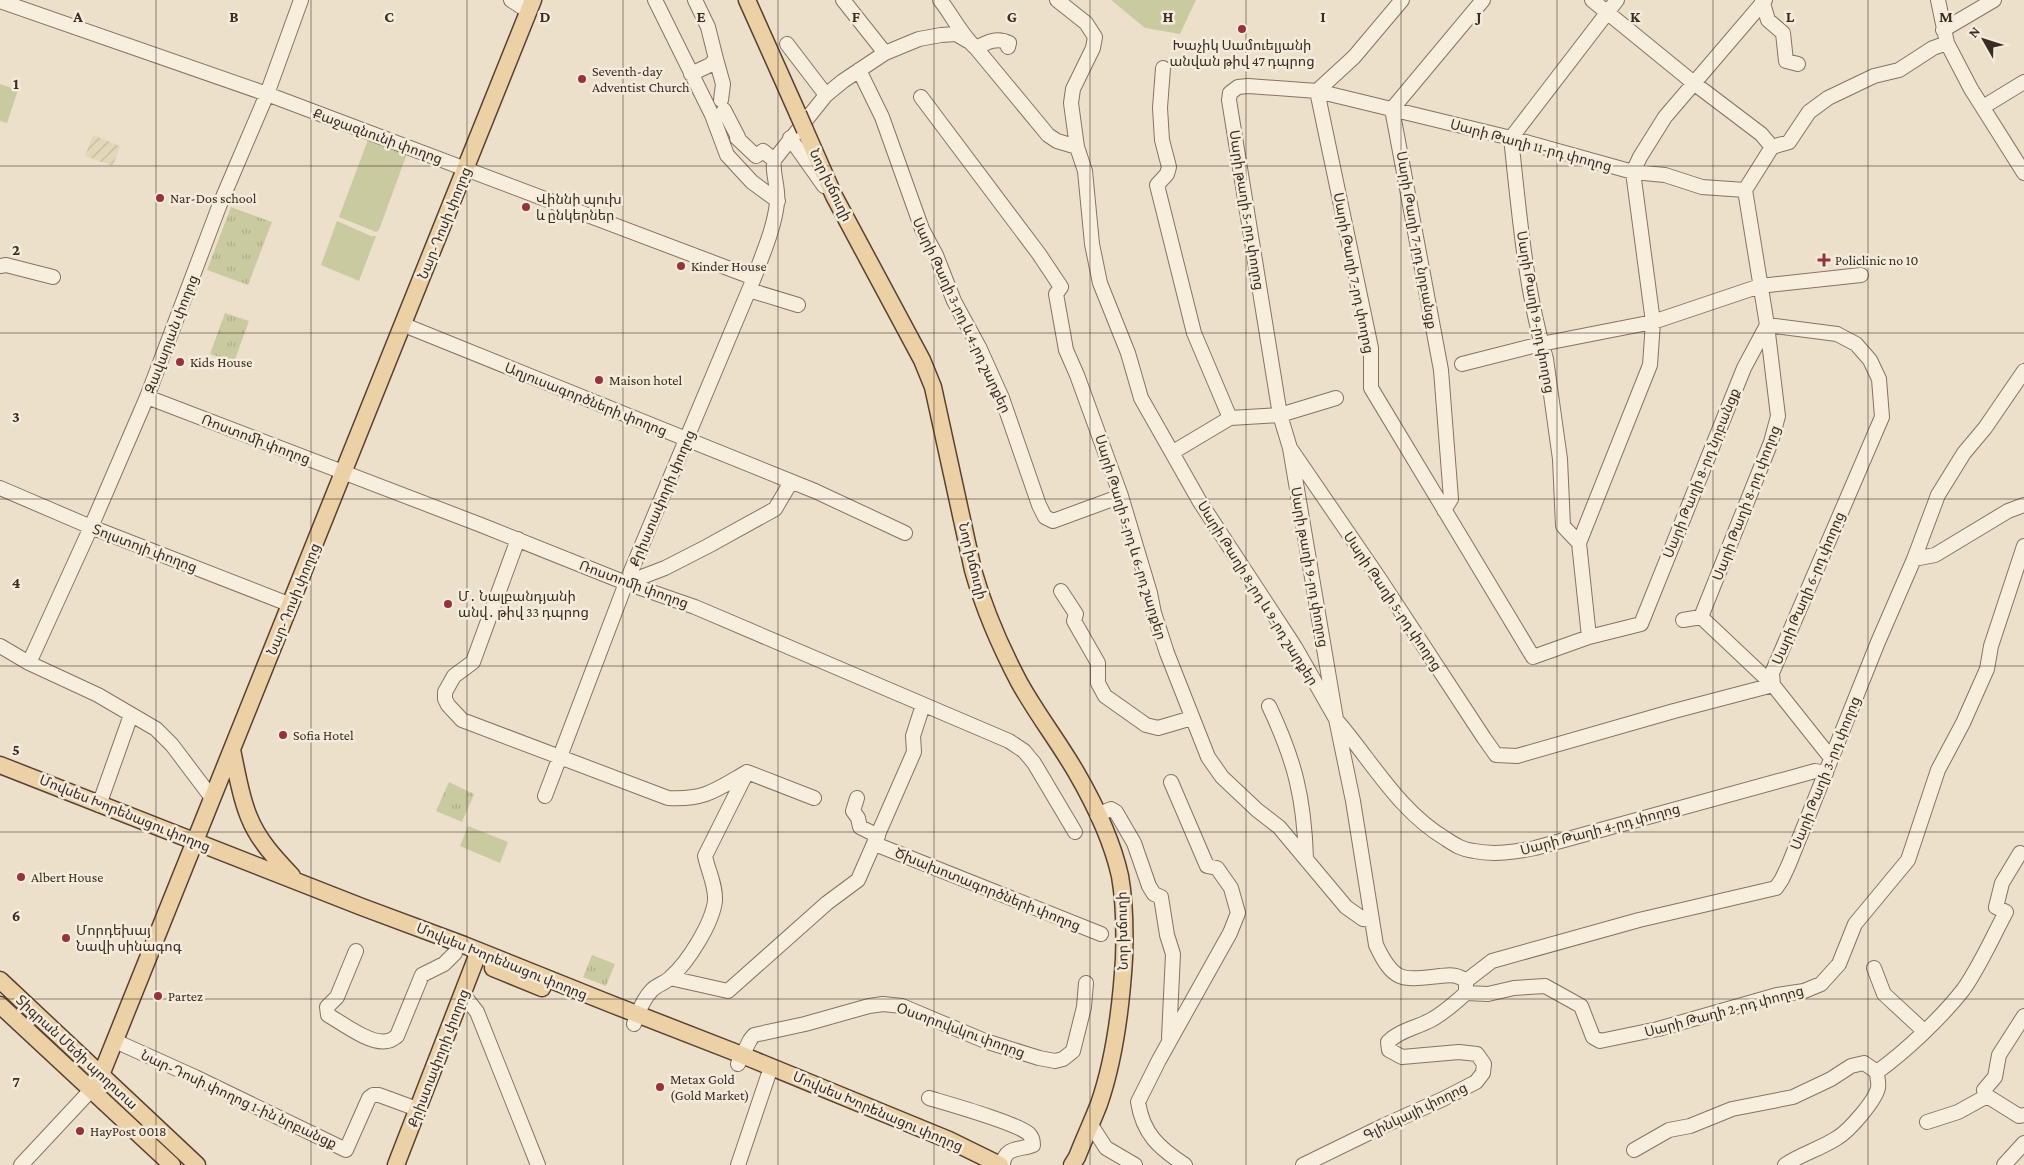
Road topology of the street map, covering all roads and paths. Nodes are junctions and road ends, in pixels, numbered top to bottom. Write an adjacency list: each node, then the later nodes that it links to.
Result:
1 (301, 0): 32 (street, Զավարյան փողոց)
2 (511, 0): 17 (street)
3 (655, 0): 28 (street)
4 (695, 0): 24 (street)
5 (747, 0): 46 (main road, Նոր խճուղի, bridge)
6 (843, 0): 23 (street)
7 (940, 0): 21 (street)
8 (1057, 0): 40 (street, Սարի Թաղի 8-րդ և 9-րդ շարքեր)
9 (1402, 0): 31 (street)
10 (1484, 0): 36 (street)
11 (1592, 0): 18 (street)
12 (1617, 0): 18 (street)
13 (1938, 0): 19 (street)
14 (1994, 0): 19 (street)
15 (0, 1): 32 (street, Քաջազնունի փողոց)
16 (1763, 1): 25 (street); 30 (street)
17 (531, 5): 42 (main road, Նար-Դոսի փողոց)
18 (1607, 12): 30 (street); 38 (street)
19 (1945, 37): 35 (street); 39 (street)
20 (787, 44): 33 (street)
21 (972, 44): 22 (street); 23 (street); 40 (street)
22 (1008, 46)
23 (886, 52): 27 (street)
24 (716, 59): 28 (street); 41 (street)
25 (1798, 64)
26 (1163, 68): 63 (street)
27 (859, 70): 33 (street); 70 (street, Սարի Թաղի 3-րդ և 4-րդ շարքեր)
28 (691, 74): 47 (street)
29 (2024, 82): 35 (street)
30 (1694, 84): 39 (street); 43 (street)
31 (1317, 91): 36 (street, Սարի Թաղի 11-րդ փողոց); 62 (street, Սարի թաղի 5-րդ փողոց); 72 (street, Սարի Թաղի 7-րդ փողոց)
32 (267, 94): 42 (street, Քաջազնունի փողոց); 60 (street, Զավարյան փողոց)
33 (826, 95): 37 (street)
34 (921, 97): 70 (street, Սարի Թաղի 5-րդ և 6-րդ շարքեր)
35 (1983, 107): 44 (street)
36 (1392, 110): 38 (street, Սարի Թաղի 11-րդ փողոց); 72 (street, Սարի Թաղի 7-րդ նրբանցք)
37 (790, 138): 41 (street); 46 (street)
38 (1511, 138): 43 (street, Սարի Թաղի 11-րդ փողոց); 57 (street, Սարի Թաղի 9-րդ փողոց)
39 (1772, 146): 45 (street)
40 (1077, 147): 66 (street, Սարի Թաղի 8-րդ և 9-րդ շարքեր)
41 (774, 160): 47 (street, Քրիստափորի փողոց)
42 (465, 168): 51 (street, Քաջազնունի փողոց); 56 (main road, Նար-Դոսի փողոց)
43 (1633, 172): 45 (street, Սարի Թաղի 11-րդ փողոց); 54 (street)
44 (2024, 173)
45 (1745, 190): 52 (street, Սարի Թաղի 8-րդ փողոց)
46 (834, 196): 106 (main road, Նոր խճուղի)
47 (778, 201): 51 (street, Քրիստափորի փողոց)
48 (0, 266): 50 (street)
49 (1861, 276): 52 (street)
50 (53, 277)
51 (751, 284): 53 (street, Քաջազնունի փողոց); 64 (street, Քրիստափորի փողոց)
52 (1760, 286): 54 (street); 55 (street, Սարի Թաղի 8-րդ փողոց)
53 (798, 305)
54 (1653, 322): 57 (street); 76 (street)
55 (1767, 325): 82 (street, Սարի Թաղի 8-րդ փողոց); 84 (street, Սարի Թաղի 8-րդ նրբանցք); 87 (street, Սարի Թաղի 6-րդ փողոց)
56 (404, 326): 64 (street, Աղյուսագործների փողոց); 67 (main road, Նար-Դոսի փողոց)
57 (1541, 344): 58 (street); 76 (street, Սարի Թաղի 9-րդ փողոց)
58 (1462, 364)
59 (2024, 371): 78 (street, Սարի Թաղի 3-րդ փողոց)
60 (147, 397): 67 (street, Ռոստոմի փողոց); 73 (street, Զավարյան փողոց)
61 (1336, 398): 62 (street)
62 (1280, 415): 63 (street); 65 (street, Սարի թաղի 9-րդ փողոց)
63 (1230, 418): 66 (street)
64 (687, 441): 68 (street, Աղյուսագործների փողոց); 79 (street, Քրիստափորի փողոց)
65 (1290, 448): 92 (street, Սարի թաղի 9-րդ փողոց); 94 (street, Սարի Թաղի 5-րդ փողոց)
66 (1173, 452): 92 (street, Սարի Թաղի 8-րդ և 9-րդ շարքեր)
67 (344, 472): 75 (street, Ռոստոմի փողոց); 81 (main road, Նար-Դոսի փողոց)
68 (791, 482): 74 (street, Աղյուսագործների փողոց); 79 (street)
69 (0, 488): 73 (street, Տոլստոյի փողոց)
70 (1121, 496): 91 (street, Սարի Թաղի 5-րդ և 6-րդ շարքեր)
71 (2024, 505): 78 (street)
72 (1444, 510): 84 (street, Սարի Թաղի 7-րդ փողոց)
73 (91, 527): 81 (street, Տոլստոյի փողոց); 86 (street, Զավարյան փողոց)
74 (905, 533)
75 (518, 539): 79 (street, Ռոստոմի փողոց); 95 (street)
76 (1580, 543): 84 (street)
77 (2024, 546): 122 (street, Սարի Թաղի 2-րդ փողոց)
78 (1914, 559): 96 (street, Սարի Թաղի 3-րդ փողոց)
79 (626, 583): 88 (street, Ռոստոմի փողոց); 95 (street, Քրիստափորի փողոց)
80 (1061, 591): 91 (street)
81 (291, 605): 93 (main road, Նար-Դոսի փողոց)
82 (1702, 617): 83 (street); 87 (street)
83 (1683, 620)
84 (1589, 637)
85 (0, 646): 86 (street)
86 (29, 663): 90 (street)
87 (1773, 685): 94 (street, Սարի Թաղի 6-րդ փողոց); 96 (street)
88 (923, 705): 107 (street, Ռոստոմի փողոց); 108 (street)
89 (1269, 706): 111 (street)
90 (131, 715): 102 (street); 105 (street)
91 (1192, 718): 111 (street, Սարի Թաղի 5-րդ և 6-րդ շարքեր)
92 (1336, 719): 99 (street, Սարի Թաղի 4-րդ փողոց); 113 (street, Սարի Թաղի 8-րդ և 9-րդ շարքեր)
93 (232, 750): 102 (main road, Նար-Դոսի փողոց); 112 (main road)
94 (1496, 754)
95 (560, 758): 98 (street); 101 (street, Քրիստափորի փողոց)
96 (1832, 758): 99 (street, Սարի Թաղի 3-րդ փողոց)
97 (0, 766): 105 (main road, Մովսես Խորենացու փողոց)
98 (747, 772): 103 (street); 119 (street)
99 (1826, 773): 122 (street, Սարի Թաղի 3-րդ փողոց)
100 (1171, 782): 129 (street)
101 (545, 796)
102 (212, 798): 109 (main road, Նար-Դոսի փողոց)
103 (814, 798)
104 (857, 798): 108 (street, Ծխախոտագործների փողոց)
105 (99, 804): 109 (main road, Մովսես Խորենացու փողոց)
106 (1097, 815): 129 (street); 140 (main road, Նոր խճուղի)
107 (1075, 832)
108 (877, 840): 114 (street, Ծխախոտագործների փողոց); 119 (street)
109 (194, 845): 112 (main road, Մովսես Խորենացու փողոց); 116 (main road, Մովսես Խորենացու փողոց); 128 (main road, Նար-Դոսի փողոց)
110 (2020, 852): 127 (street)
111 (1306, 858): 113 (street, Սարի Թաղի 5-րդ և 6-րդ շարքեր)
112 (295, 879): 117 (main road, Մովսես Խորենացու փողոց)
113 (1372, 920): 122 (street, Սարի Թաղի 8-րդ և 9-րդ շարքեր)
114 (1101, 934)
115 (356, 951): 116 (street)
116 (455, 953): 117 (main road, Մովսես Խորենացու փողոց)
117 (477, 956): 123 (main road, Քրիստափորի փողոց); 126 (main road, Մովսես Խորենացու փողոց)
118 (1874, 968): 127 (street)
119 (670, 978): 126 (street)
120 (0, 980): 132 (main road, Տիգրան Մեծի պողոտա)
121 (1086, 982): 130 (street, Օստրովսկու փողոց)
122 (1466, 987): 154 (street, Գլինկայի փողոց)
123 (463, 994): 137 (main road, Քրիստափորի փողոց); 148 (street)
124 (0, 1005): 134 (main road, Տիգրան Մեծի պողոտա)
125 (2024, 1016): 135 (street)
126 (636, 1019): 130 (main road, Մովսես Խորենացու փողոց)
127 (1924, 1031): 131 (street)
128 (115, 1041): 132 (main road, Նար-Դոսի փողոց); 137 (street, Նար-Դոսի փողոց 1-ին նրբանցք)
129 (1169, 1041): 153 (street)
130 (740, 1060): 133 (main road, Մովսես Խորենացու փողոց); 151 (main road, Մովսես Խորենացու փողոց)
131 (1877, 1072): 142 (street); 155 (street)
132 (101, 1075): 134 (main road, Նար-Դոսի փողոց); 146 (main road, Տիգրան Մեծի պողոտա)
133 (768, 1076): 149 (street); 150 (main road, Մովսես Խորենացու փողոց)
134 (92, 1089): 144 (street, Նար-Դոսի փողոց); 145 (main road, Տիգրան Մեծի պողոտա)
135 (1987, 1096): 138 (street); 139 (street)
136 (929, 1098): 151 (street)
137 (418, 1109): 147 (main road, Քրիստափորի փողոց)
138 (2024, 1115)
139 (1928, 1122)
140 (1091, 1125): 143 (main road, Նոր խճուղի); 152 (street)
141 (2024, 1143): 156 (street)
142 (1634, 1150)
143 (1074, 1161)
144 (21, 1165)
145 (172, 1165)
146 (197, 1165)
147 (396, 1165)
148 (538, 1165)
149 (738, 1165)
150 (978, 1165)
151 (1002, 1165)
152 (1135, 1165)
153 (1185, 1165)
154 (1303, 1165)
155 (1786, 1165)
156 (2004, 1165)

